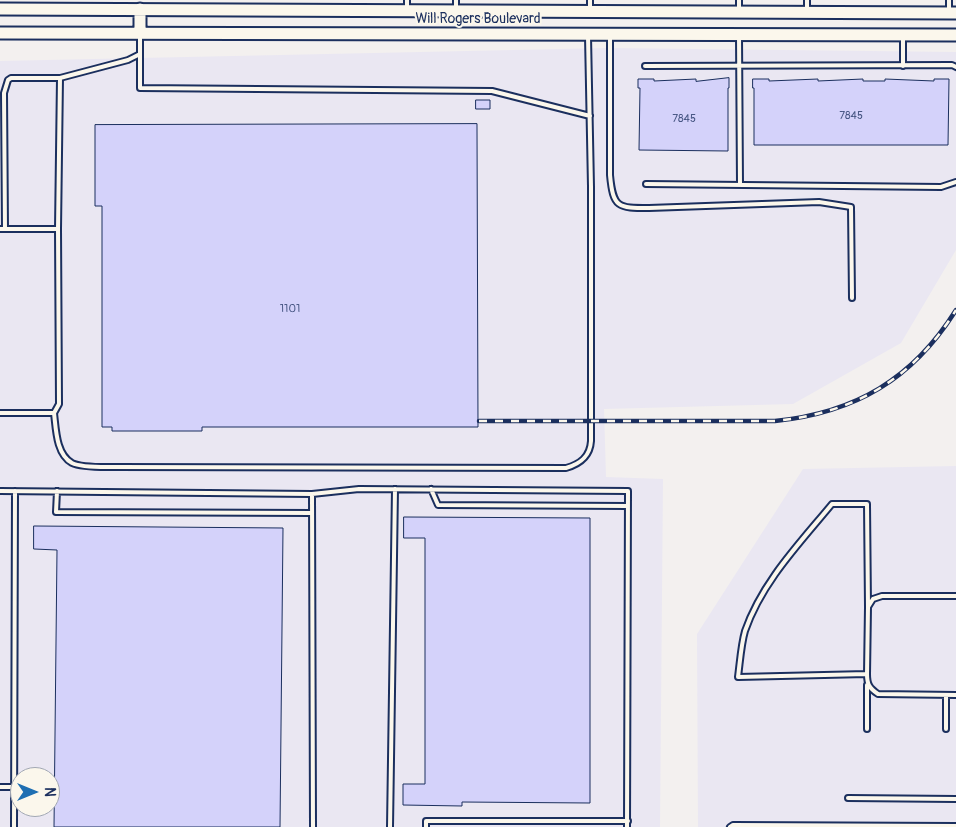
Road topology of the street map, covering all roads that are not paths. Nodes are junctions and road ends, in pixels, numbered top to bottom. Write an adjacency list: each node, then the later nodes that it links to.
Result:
1 (739, 0): 9 (lane)
2 (807, 0): 10 (lane)
3 (949, 0): 12 (lane)
4 (139, 5): 5 (main road, Will Rogers Boulevard); 8 (main road, Will Rogers Boulevard); 14 (main road)
5 (407, 5): 6 (main road, Will Rogers Boulevard)
6 (456, 6): 7 (main road, Will Rogers Boulevard)
7 (590, 6): 9 (main road, Will Rogers Boulevard); 15 (main road)
8 (0, 9)
9 (739, 12): 10 (main road, Will Rogers Boulevard); 17 (main road)
10 (806, 12): 11 (main road, Will Rogers Boulevard)
11 (903, 13): 12 (main road, Will Rogers Boulevard); 18 (main road)
12 (952, 13)
13 (0, 33): 14 (main road, Will Rogers Boulevard)
14 (140, 33): 15 (main road, Will Rogers Boulevard); 20 (lane)
15 (588, 34): 16 (main road, Will Rogers Boulevard); 26 (lane)
16 (610, 34): 17 (main road, Will Rogers Boulevard); 32 (lane)
17 (739, 34): 18 (main road, Will Rogers Boulevard); 21 (lane)
18 (903, 35): 19 (main road, Will Rogers Boulevard); 23 (lane)
19 (956, 35)
20 (140, 54): 25 (lane); 26 (lane)
21 (739, 65): 22 (lane); 23 (lane); 29 (lane)
22 (645, 66)
23 (904, 66): 24 (lane)
24 (956, 67)
25 (60, 78): 30 (lane); 31 (lane)
26 (590, 116): 34 (lane)
27 (956, 182): 29 (lane)
28 (646, 184): 29 (lane)
29 (740, 184)
30 (3, 229): 31 (lane)
31 (58, 230): 34 (lane)
32 (852, 298)
33 (0, 413): 34 (lane)
34 (54, 413)
35 (395, 489): 37 (lane); 40 (lane); 57 (lane)
36 (0, 490): 38 (lane)
37 (431, 490): 41 (lane); 41 (lane)
38 (15, 491): 39 (lane); 51 (lane)
39 (57, 491): 40 (lane); 42 (lane)
40 (312, 494): 42 (lane)
41 (628, 506): 54 (lane)
42 (312, 513): 56 (lane)
43 (956, 596): 44 (lane)
44 (868, 607): 45 (lane); 45 (lane)
45 (867, 674): 46 (lane)
46 (867, 683): 47 (lane); 49 (lane)
47 (946, 695): 48 (lane); 50 (lane)
48 (956, 695)
49 (867, 729)
50 (946, 729)
51 (14, 767)
52 (848, 798): 53 (lane)
53 (956, 799)
54 (628, 821): 58 (lane); 59 (lane)
55 (956, 826): 60 (lane)
56 (313, 827)
57 (390, 827)
58 (426, 827)
59 (627, 827)
60 (730, 827)

